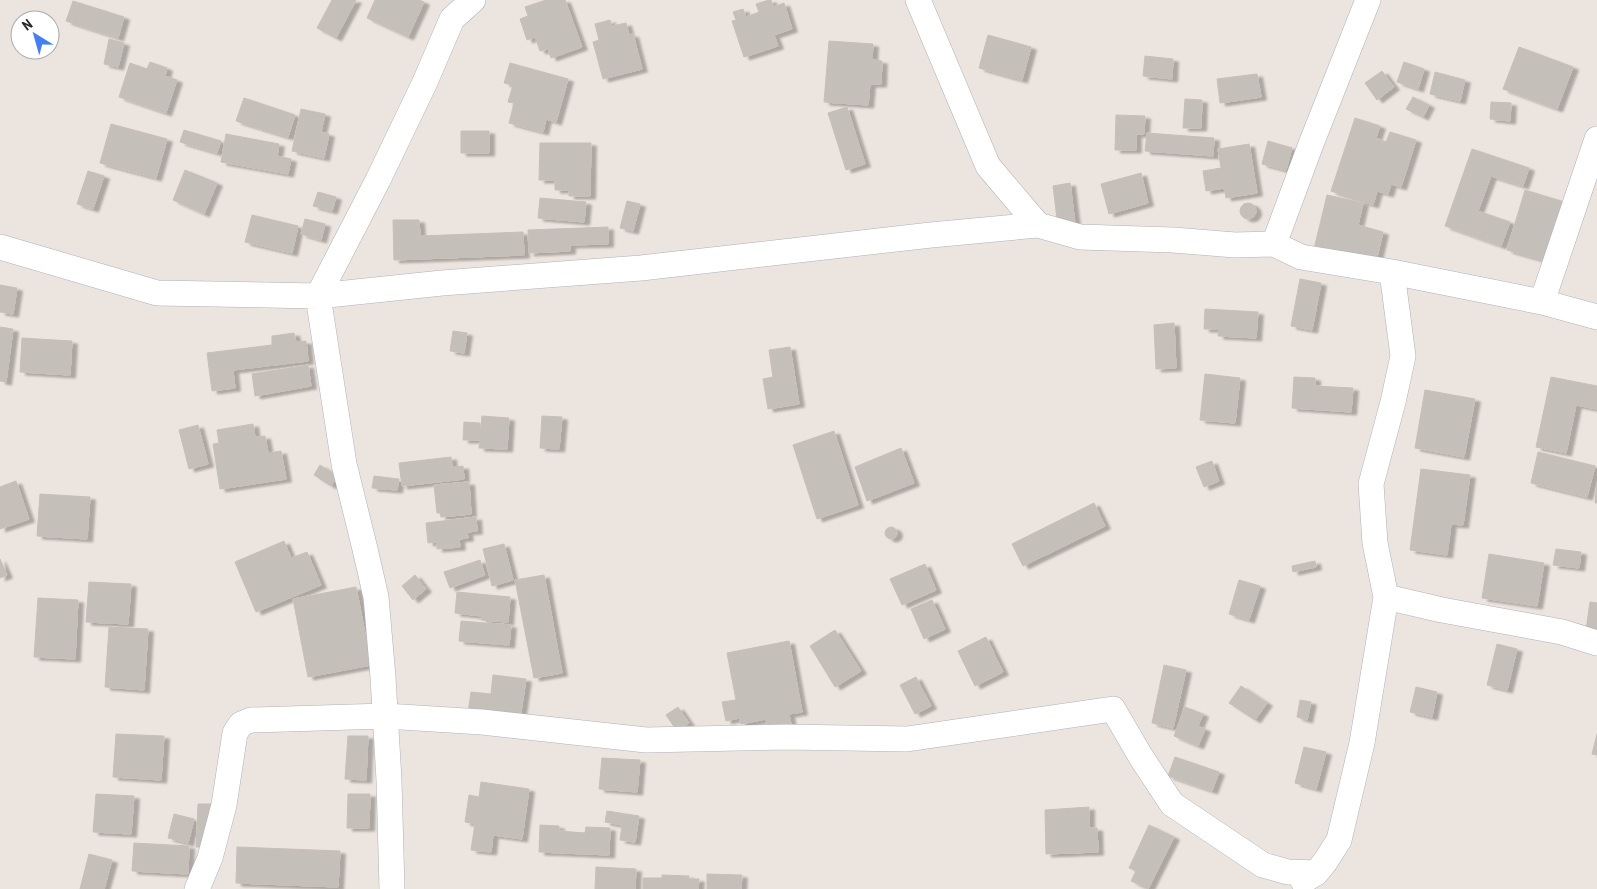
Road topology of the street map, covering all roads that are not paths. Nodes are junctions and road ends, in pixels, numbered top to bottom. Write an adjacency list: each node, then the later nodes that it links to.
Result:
1 (473, 0): 9 (street)
2 (1368, 0): 6 (street)
3 (916, 1): 5 (street)
4 (1597, 139): 10 (street)
5 (1038, 225): 6 (street); 9 (street)
6 (1274, 244): 8 (street)
7 (0, 247): 9 (street)
8 (1392, 272): 10 (street); 12 (street)
9 (318, 296): 14 (street)
10 (1542, 302): 11 (street)
11 (1597, 317)
12 (1386, 597): 13 (street); 15 (street)
13 (1597, 643)
14 (385, 716): 15 (street); 16 (street); 17 (street)
15 (1316, 872): 18 (street)
16 (197, 889)
17 (392, 889)
18 (1285, 889)

